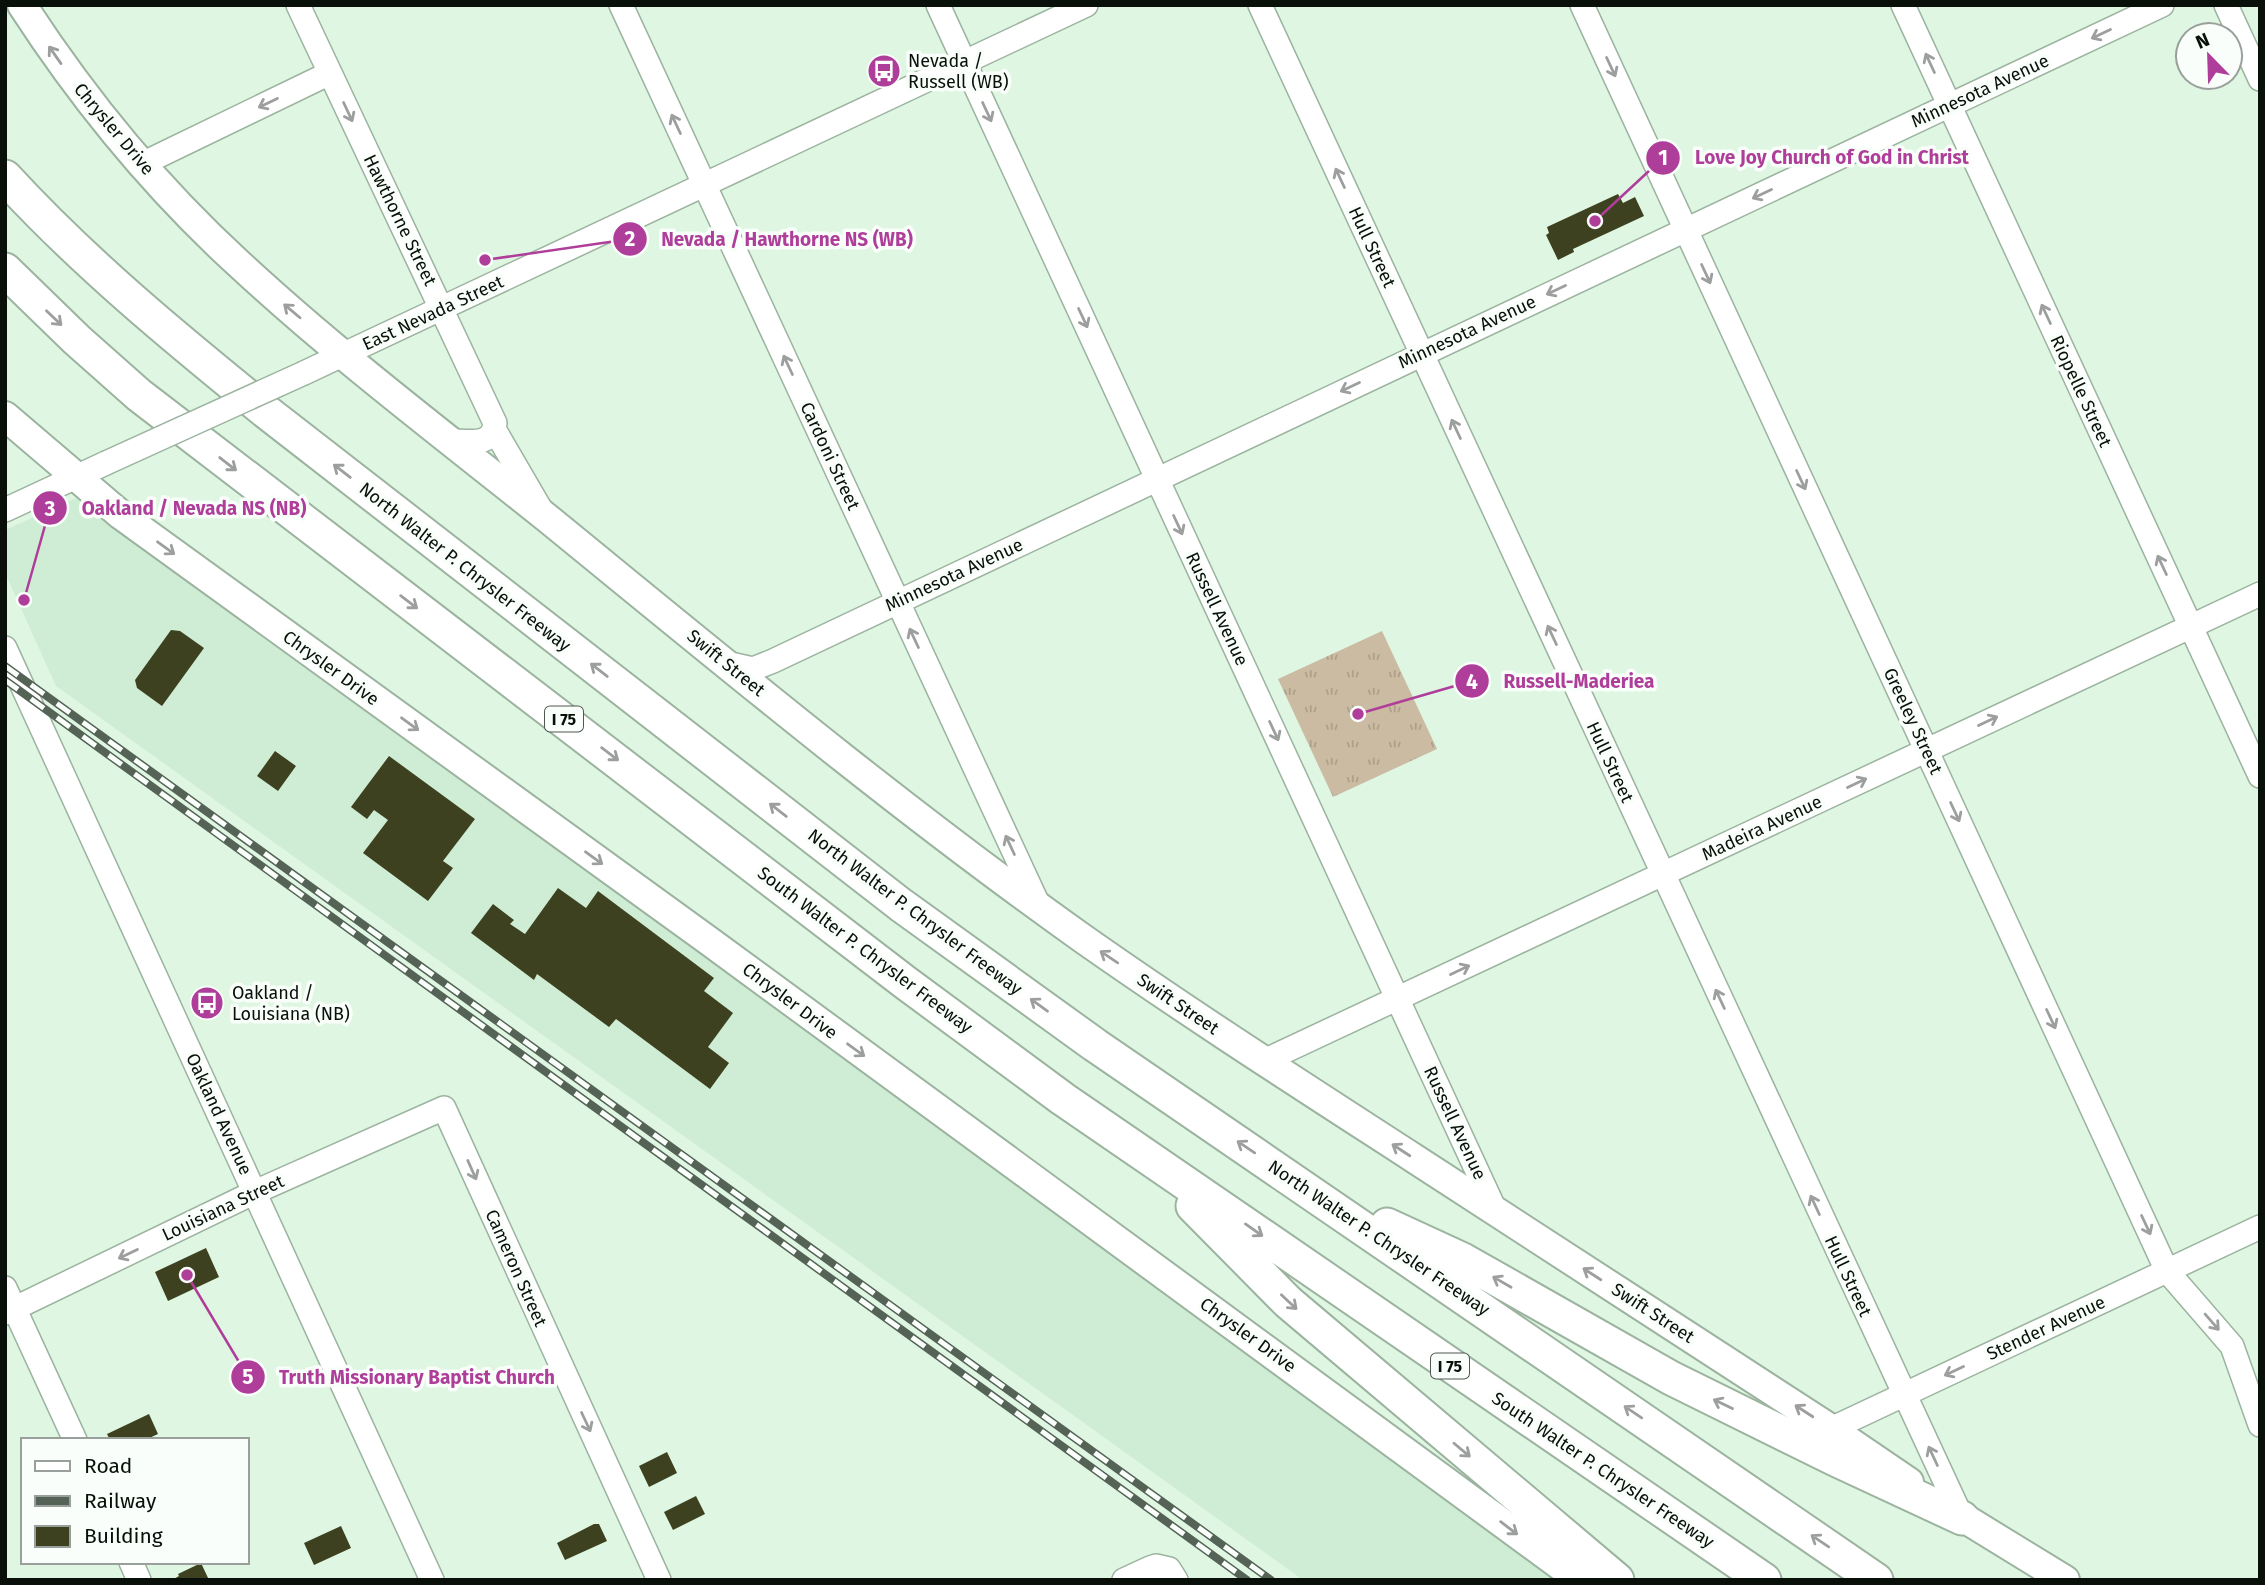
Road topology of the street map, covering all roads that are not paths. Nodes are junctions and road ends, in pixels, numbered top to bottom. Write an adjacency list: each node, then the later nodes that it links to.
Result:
1 (22, 5): 15 (main road, Chrysler Drive, one-way to 1)
2 (298, 5): 12 (street, Hawthorne Street)
3 (621, 5): 17 (street, Cardoni Street, one-way to 3)
4 (938, 5): 11 (street, Russell Avenue)
5 (1086, 5): 11 (street, East Nevada Street)
6 (1260, 5): 22 (street, Hull Street, one-way to 6)
7 (1582, 5): 18 (street, Greeley Street, one-way to 18)
8 (1903, 5): 14 (street, Riopelle Street, one-way to 8)
9 (2162, 5): 14 (street, Minnesota Avenue, one-way to 14)
10 (2226, 5): 13 (street)
11 (965, 63): 17 (street, East Nevada Street); 27 (street, Russell Avenue, one-way to 27)
12 (330, 73): 15 (street, one-way to 15); 20 (street, Hawthorne Street, one-way to 20)
13 (2260, 79)
14 (1950, 105): 18 (street, Minnesota Avenue, one-way to 18); 32 (street, Riopelle Street, one-way to 14)
15 (142, 164): 21 (main road, Chrysler Drive, one-way to 15)
16 (5, 177): 45 (highway, North Walter P. Chrysler Freeway, one-way to 16)
17 (705, 186): 20 (street, East Nevada Street); 31 (street, Cardoni Street, one-way to 17)
18 (1685, 229): 22 (street, Minnesota Avenue, one-way to 22); 37 (street, Greeley Street, one-way to 37)
19 (5, 270): 44 (highway, South Walter P. Chrysler Freeway / I 75, one-way to 44)
20 (442, 309): 21 (street, East Nevada Street); 24 (street, Hawthorne Street)
21 (345, 354): 25 (main road, Swift Street); 26 (street, East Nevada Street, bridge)
22 (1421, 354): 27 (street, Minnesota Avenue, one-way to 27); 39 (street, Hull Street, one-way to 22)
23 (5, 416): 26 (main road, Chrysler Drive)
24 (494, 429): 25 (street); 29 (street, Hawthorne Street)
25 (450, 441): 29 (main road, Swift Street)
26 (76, 477): 28 (street, East Nevada Street); 62 (main road, Chrysler Drive, one-way to 62)
27 (1157, 479): 31 (street, Minnesota Avenue); 41 (street, Russell Avenue, one-way to 41)
28 (5, 510)
29 (546, 517): 35 (main road, Swift Street)
30 (2260, 594): 32 (street, Madeira Avenue)
31 (898, 602): 34 (street, Minnesota Avenue); 40 (street, Cardoni Street, one-way to 31)
32 (2190, 627): 37 (street, Madeira Avenue, one-way to 32); 38 (street, Riopelle Street)
33 (5, 648): 46 (street, Oakland Avenue)
34 (773, 661): 35 (street, Minnesota Avenue); 36 (street, Minnesota Avenue)
35 (724, 662): 36 (main road, Swift Street)
36 (751, 683): 40 (main road, Swift Street)
37 (1927, 750): 39 (street, Madeira Avenue, one-way to 37); 49 (street, Greeley Street, one-way to 49)
38 (2260, 776)
39 (1662, 875): 41 (street, Madeira Avenue, one-way to 39); 51 (street, Hull Street, one-way to 39)
40 (1039, 906): 42 (main road, Swift Street, one-way to 40)
41 (1398, 999): 42 (street, Madeira Avenue); 47 (street, Russell Avenue)
42 (1264, 1061): 47 (main road, Swift Street, one-way to 42)
43 (444, 1108): 46 (street, Louisiana Street); 60 (street, Cameron Street, one-way to 60)
44 (1137, 1150): 63 (highway, one-way to 63); 64 (highway, South Walter P. Chrysler Freeway / I 75, one-way to 64)
45 (1302, 1186): 55 (highway, one-way to 45); 65 (highway, North Walter P. Chrysler Freeway, one-way to 45)
46 (255, 1192): 50 (street, Louisiana Street, one-way to 50); 59 (street, Oakland Avenue)
47 (1496, 1212): 53 (main road, Swift Street, one-way to 47)
48 (2260, 1227): 49 (street, Stender Avenue)
49 (2167, 1271): 51 (street, Stender Avenue, one-way to 51); 52 (street, Greeley Street, one-way to 52)
50 (8, 1303): 54 (street)
51 (1904, 1394): 53 (street, Stender Avenue); 55 (street, Hull Street, one-way to 51)
52 (2260, 1425)
53 (1832, 1429): 55 (main road, Swift Street)
54 (74, 1438)
55 (1962, 1518): 66 (main road, Swift Street)
56 (132, 1564): 58 (street)
57 (1172, 1574): 61 (street)
58 (139, 1580)
59 (432, 1580)
60 (659, 1580)
61 (1124, 1580)
62 (1580, 1580)
63 (1617, 1580)
64 (1764, 1580)
65 (1876, 1580)
66 (2065, 1580)

